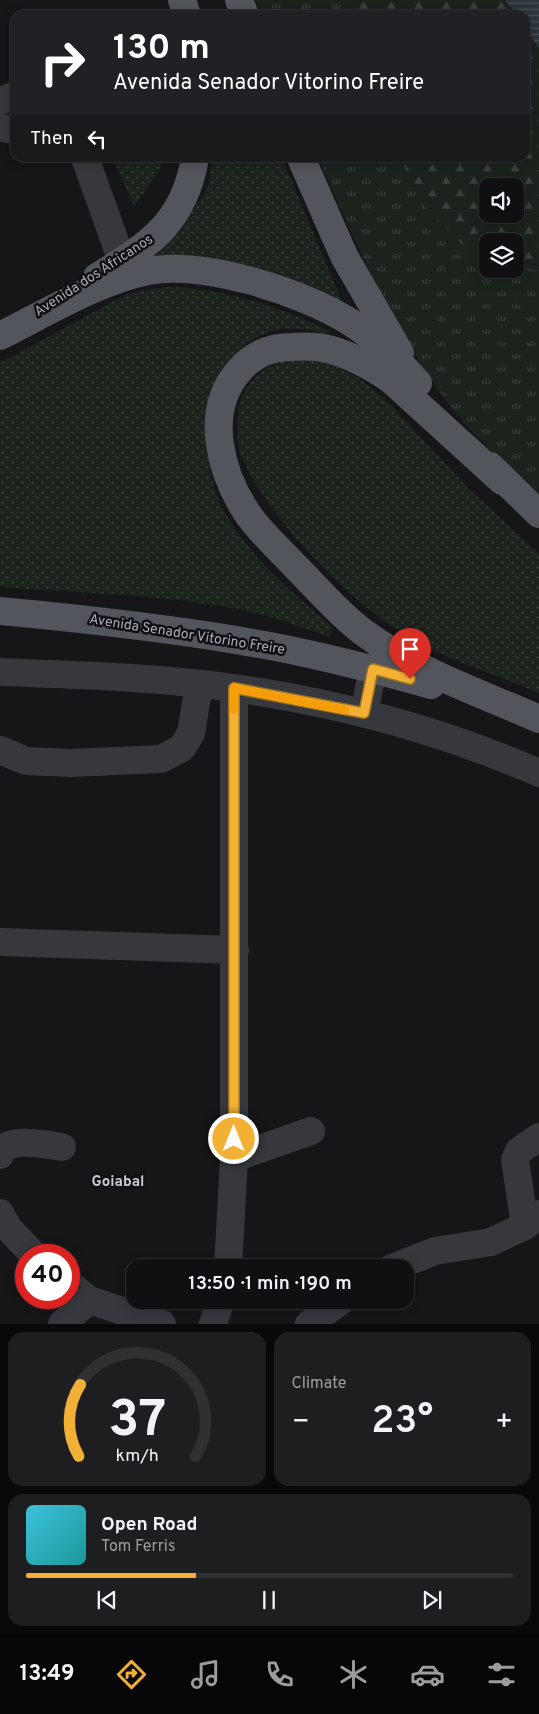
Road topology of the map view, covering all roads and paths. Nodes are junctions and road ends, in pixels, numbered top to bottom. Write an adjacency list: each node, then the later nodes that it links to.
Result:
1 (85, 162): 4 (street)
2 (195, 162): 4 (main road, Avenida dos Africanos)
3 (303, 162): 6 (main road)
4 (122, 262): 5 (main road, Avenida dos Africanos)
5 (3, 335): 6 (main road)
6 (414, 378): 7 (main road)
7 (502, 481): 8 (main road); 15 (main road)
8 (539, 514)
9 (0, 611): 10 (main road, Avenida Senador Vitorino Freire)
10 (373, 669): 14 (street); 15 (main road, Avenida Senador Vitorino Freire)
11 (0, 672): 12 (street)
12 (199, 685): 13 (street); 16 (street)
13 (234, 688): 14 (street); 19 (street)
14 (364, 713): 17 (street)
15 (539, 721)
16 (0, 750)
17 (539, 773)
18 (0, 942): 19 (street)
19 (235, 950): 24 (street)
20 (311, 1131): 24 (street)
21 (539, 1137): 26 (street)
22 (62, 1147): 23 (street)
23 (0, 1155)
24 (234, 1158): 28 (street)
25 (0, 1213): 27 (street)
26 (532, 1220): 29 (street)
27 (23, 1244)
28 (228, 1259)
29 (414, 1259)
30 (80, 1292): 35 (street)
31 (70, 1309): 34 (street)
32 (218, 1309): 36 (street)
33 (329, 1309): 37 (street)
34 (62, 1324)
35 (162, 1324)
36 (213, 1324)
37 (308, 1324)

